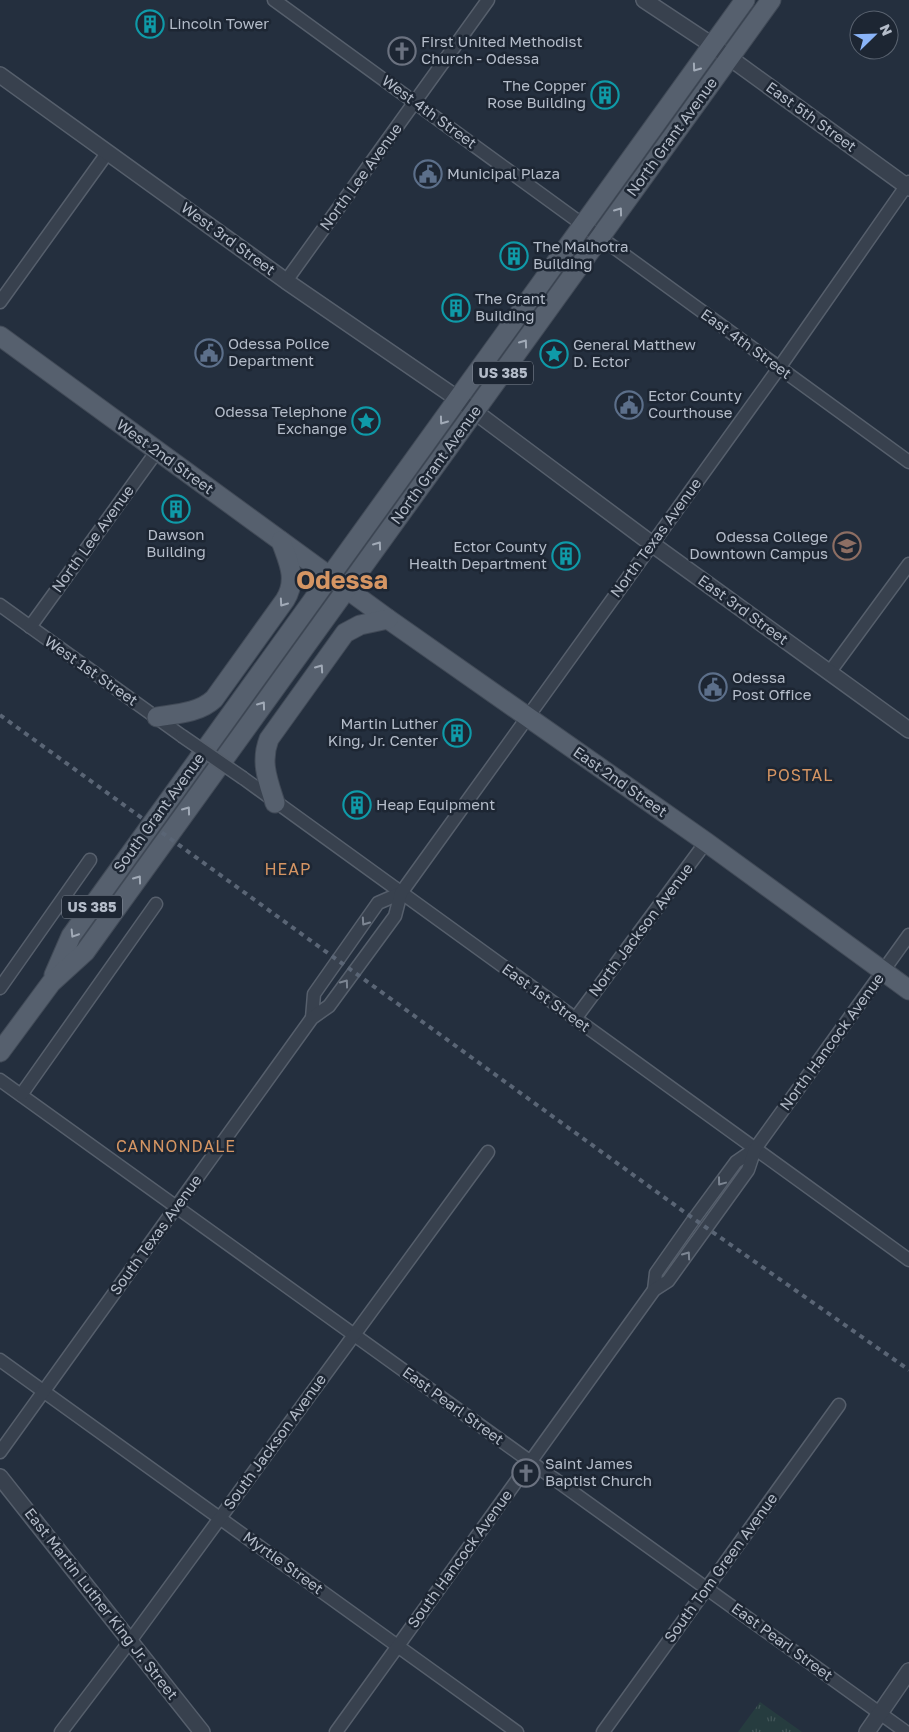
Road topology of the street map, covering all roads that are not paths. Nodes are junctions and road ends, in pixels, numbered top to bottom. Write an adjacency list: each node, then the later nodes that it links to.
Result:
1 (274, 0): 9 (street, West 4th Street)
2 (488, 0): 9 (street, North Lee Avenue)
3 (644, 0): 6 (street, East 5th Street)
4 (745, 0): 6 (main road, North Grant Avenue / US 385)
5 (771, 0): 7 (main road, North Grant Avenue / US 385)
6 (712, 45): 7 (street, East 5th Street); 12 (main road, North Grant Avenue / US 385, one-way to 12)
7 (729, 58): 11 (street, East 5th Street); 13 (main road, North Grant Avenue / US 385, one-way to 7)
8 (0, 75): 10 (street, West 3rd Street)
9 (415, 101): 12 (street, West 4th Street); 14 (street, North Lee Avenue)
10 (108, 152): 14 (street, West 3rd Street); 15 (street)
11 (908, 185): 17 (street, North Texas Avenue)
12 (584, 225): 13 (street, East 4th Street); 18 (main road, North Grant Avenue / US 385)
13 (600, 237): 17 (street, East 4th Street); 19 (main road, North Grant Avenue / US 385, one-way to 13)
14 (286, 281): 18 (street, West 3rd Street)
15 (0, 302)
16 (0, 336): 20 (main road, West 2nd Street)
17 (778, 368): 21 (street, East 4th Street); 23 (street, North Texas Avenue)
18 (458, 399): 19 (street, East 3rd Street); 25 (main road, North Grant Avenue / US 385, one-way to 25)
19 (475, 412): 23 (street, East 3rd Street); 26 (main road, North Grant Avenue / US 385, one-way to 19)
20 (157, 451): 22 (main road, West 2nd Street); 29 (street, North Lee Avenue)
21 (909, 462)
22 (281, 540): 25 (main road, West 2nd Street); 31 (main road, one-way to 31)
23 (652, 544): 30 (street, East 3rd Street); 32 (street, North Texas Avenue)
24 (909, 564): 30 (street)
25 (330, 575): 26 (main road, East 2nd Street); 35 (main road, North Grant Avenue / US 385)
26 (347, 588): 28 (main road, East 2nd Street); 36 (main road, North Grant Avenue / US 385, one-way to 26)
27 (0, 605): 29 (street, West 1st Street)
28 (388, 619): 32 (main road, East 2nd Street); 37 (main road, one-way to 28)
29 (30, 627): 31 (street, West 1st Street)
30 (829, 672): 33 (street, East 3rd Street)
31 (157, 717): 34 (street, West 1st Street)
32 (528, 717): 38 (main road, East 2nd Street); 40 (street, North Texas Avenue)
33 (909, 730)
34 (182, 736): 37 (street, East 1st Street, bridge)
35 (207, 746): 44 (main road, South Grant Avenue / US 385, one-way to 44)
36 (223, 760): 44 (main road, South Grant Avenue / US 385, one-way to 36)
37 (275, 803): 40 (street, East 1st Street)
38 (706, 842): 43 (main road, East 2nd Street); 48 (street, North Jackson Avenue)
39 (90, 860): 45 (street)
40 (401, 893): 47 (street, South Texas Avenue, one-way to 40); 47 (street, South Texas Avenue, one-way to 47); 48 (street, East 1st Street)
41 (156, 904): 51 (street)
42 (909, 935): 43 (street, North Hancock Avenue)
43 (883, 972): 46 (main road, East 2nd Street); 52 (street, North Hancock Avenue)
44 (50, 983): 49 (main road, South Grant Avenue / US 385)
45 (0, 988)
46 (909, 990)
47 (312, 1018): 54 (street, South Texas Avenue)
48 (575, 1019): 52 (street, East 1st Street)
49 (0, 1052)
50 (0, 1080): 51 (street, East Pearl Street)
51 (21, 1095): 54 (street, East Pearl Street)
52 (755, 1149): 55 (street, East 1st Street); 61 (street, South Hancock Avenue)
53 (488, 1152): 56 (street, South Jackson Avenue)
54 (176, 1207): 56 (street, East Pearl Street); 58 (street, South Texas Avenue)
55 (909, 1260)
56 (354, 1335): 61 (street, East Pearl Street); 63 (street, South Jackson Avenue)
57 (0, 1360): 58 (street, Myrtle Street)
58 (44, 1390): 60 (street, South Texas Avenue); 63 (street, Myrtle Street)
59 (839, 1405): 64 (street, South Tom Green Avenue)
60 (0, 1452)
61 (530, 1462): 64 (street, East Pearl Street); 66 (street, South Hancock Avenue)
62 (0, 1477): 65 (street, East Martin Luther King Jr. Street)
63 (220, 1518): 65 (street, South Jackson Avenue); 66 (street, Myrtle Street)
64 (706, 1588): 68 (street, East Pearl Street); 73 (street, South Tom Green Avenue)
65 (130, 1642): 69 (street, South Jackson Avenue); 70 (street, East Martin Luther King Jr. Street)
66 (398, 1646): 71 (street, South Hancock Avenue); 72 (street, Myrtle Street)
67 (909, 1671): 68 (street)
68 (880, 1713): 74 (street); 75 (street, East Pearl Street)
69 (61, 1732)
70 (202, 1732)
71 (336, 1732)
72 (517, 1732)
73 (603, 1732)
74 (867, 1732)
75 (906, 1732)

